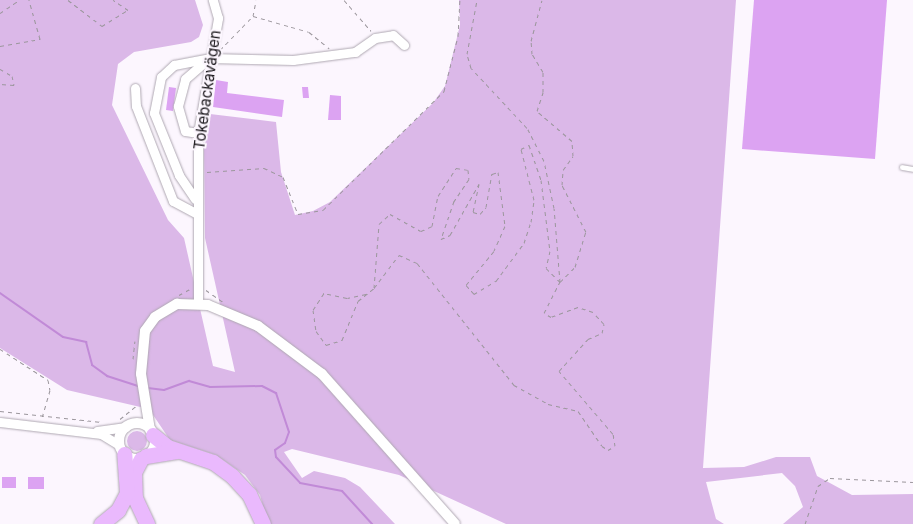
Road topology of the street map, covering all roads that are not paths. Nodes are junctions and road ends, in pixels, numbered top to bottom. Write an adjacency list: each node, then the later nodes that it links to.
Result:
1 (213, 0): 3 (street, Tokebackavägen)
2 (404, 44): 3 (street)
3 (209, 58): 5 (street, Tokebackavägen); 5 (street); 8 (street)
4 (135, 88): 9 (street)
5 (198, 134): 8 (street, Tokebackavägen)
6 (902, 167): 7 (lane)
7 (913, 169)
8 (195, 199): 9 (street, Tokebackavägen)
9 (196, 213): 10 (street, Tokebackavägen)
10 (198, 302): 11 (street); 22 (street)
11 (140, 400): 13 (street); 15 (street)
12 (0, 422): 14 (street)
13 (128, 426): 14 (street); 15 (street); 16 (street)
14 (87, 432): 16 (street)
15 (152, 433): 17 (highway); 18 (street)
16 (122, 450): 18 (street); 19 (highway)
17 (176, 451): 18 (highway); 21 (highway)
18 (143, 457): 20 (highway)
19 (100, 524)
20 (147, 524)
21 (263, 524)
22 (455, 524)

